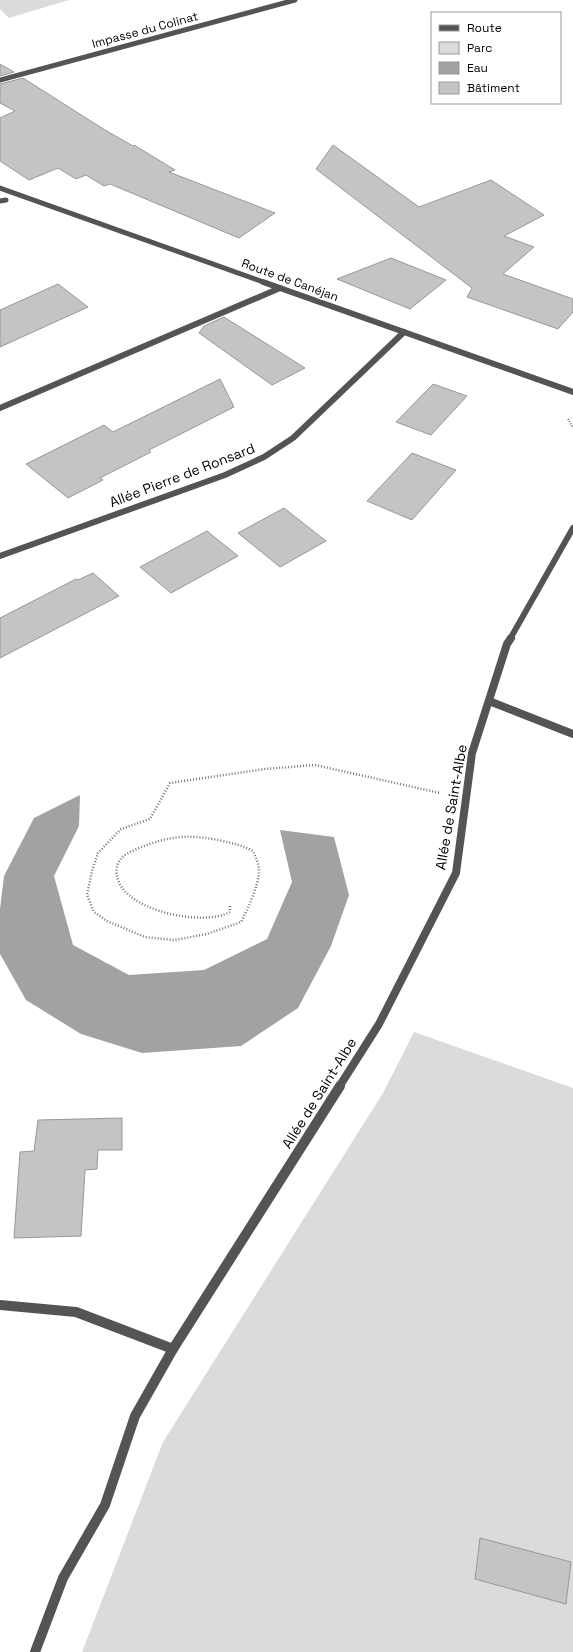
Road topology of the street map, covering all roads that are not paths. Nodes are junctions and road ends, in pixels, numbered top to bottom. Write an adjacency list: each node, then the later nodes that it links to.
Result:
1 (295, 0): 2 (street, Impasse du Colinat)
2 (0, 80)
3 (0, 188): 4 (street, Route de Canéjan)
4 (280, 288): 5 (street, Route de Canéjan); 7 (street)
5 (404, 332): 6 (street, Route de Canéjan); 9 (street, Allée Pierre de Ronsard)
6 (573, 392)
7 (0, 408)
8 (573, 528): 10 (street, Allée de Saint-Albe)
9 (0, 556)
10 (489, 700): 11 (street); 13 (street, Allée de Saint-Albe)
11 (573, 734)
12 (0, 1305): 13 (street)
13 (173, 1349): 14 (street, Allée de Saint-Albe)
14 (35, 1652)

